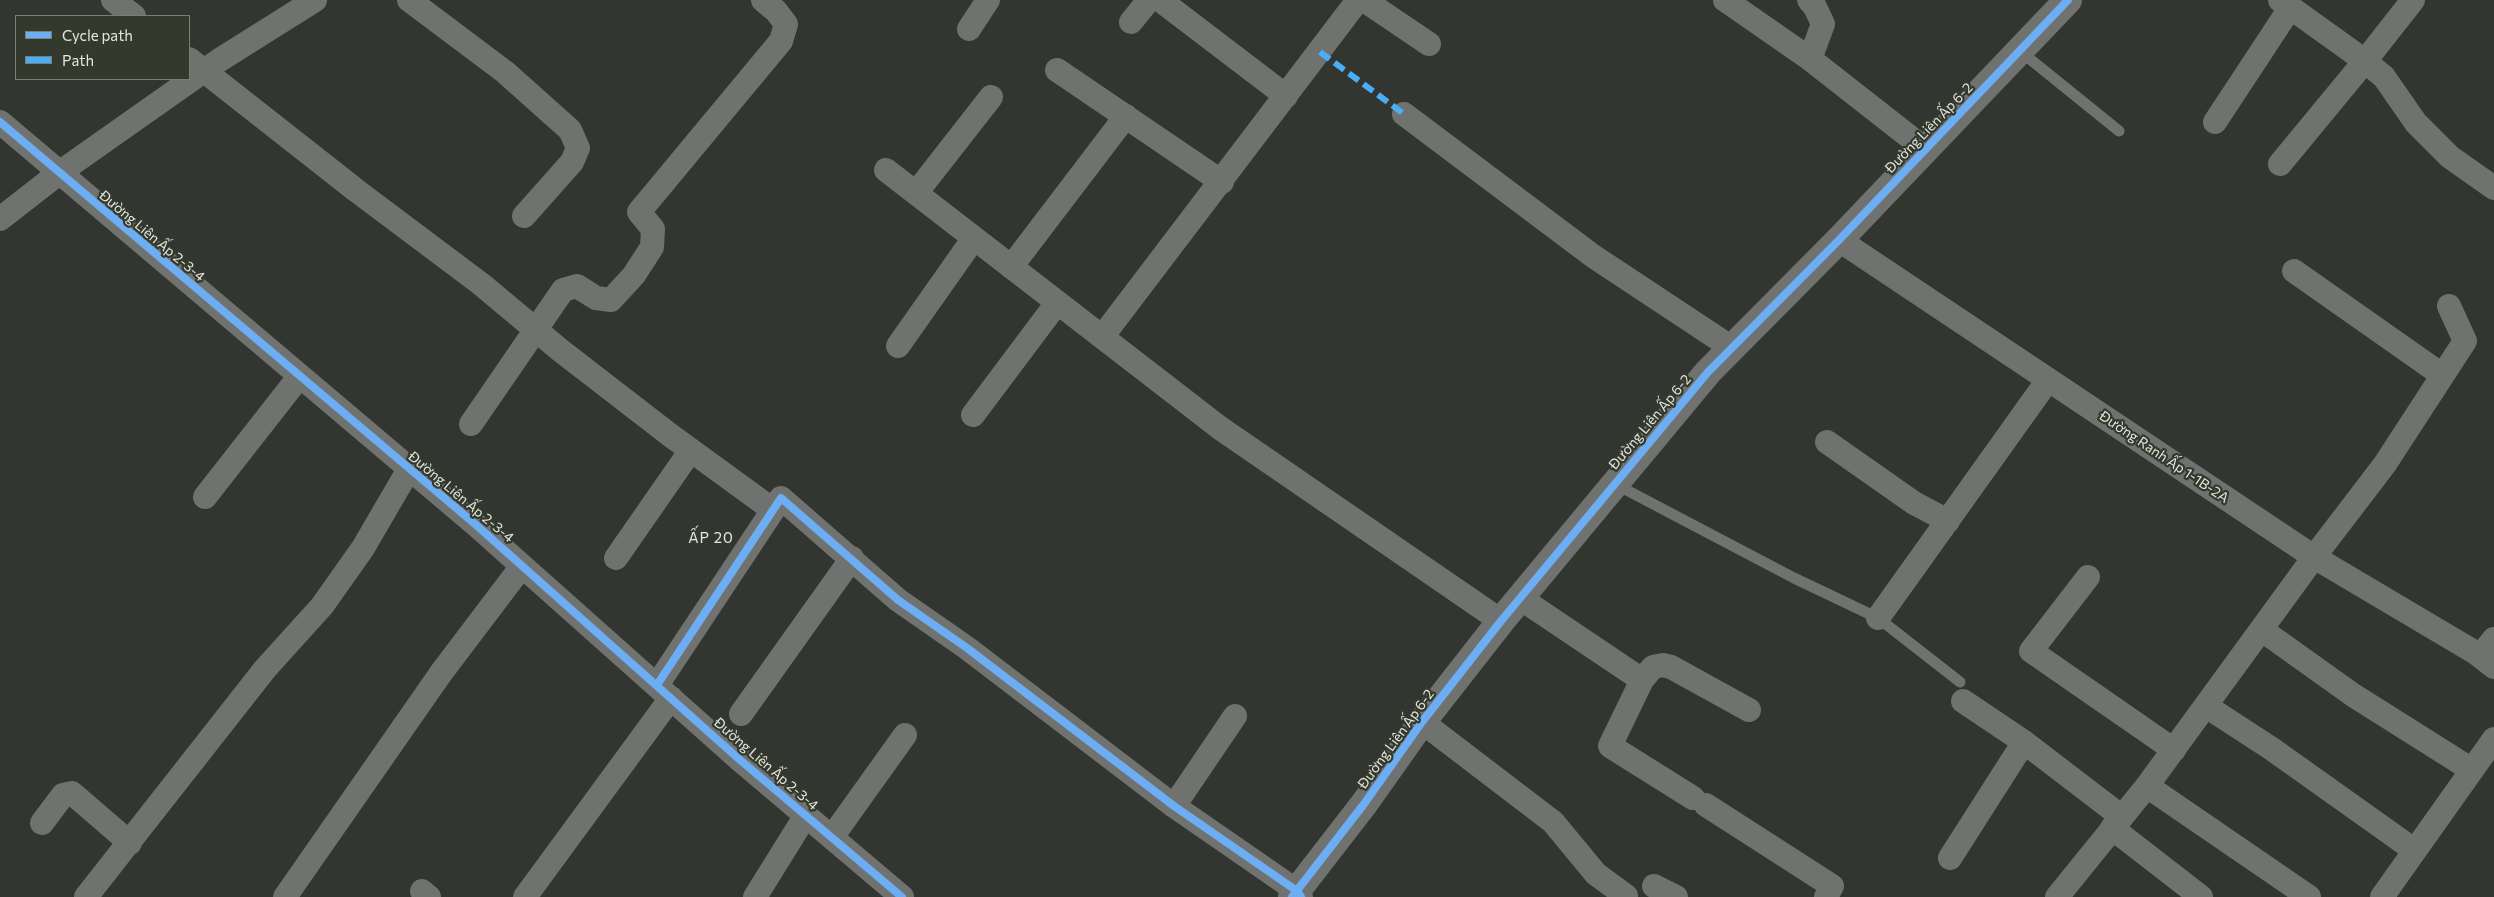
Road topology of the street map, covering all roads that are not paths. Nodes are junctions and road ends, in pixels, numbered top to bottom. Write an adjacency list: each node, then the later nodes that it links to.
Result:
1 (113, 0): 15 (street)
2 (315, 0): 22 (street)
3 (409, 0): 39 (street)
4 (763, 0): 47 (street)
5 (988, 0): 17 (street)
6 (1149, 0): 16 (street)
7 (1160, 0): 25 (street)
8 (1358, 0): 25 (street)
9 (1364, 0): 18 (street)
10 (1725, 0): 20 (street)
11 (1808, 0): 20 (street)
12 (2068, 0): 19 (street, Đường Liên Ấp 6-2)
13 (2413, 0): 21 (street)
14 (2285, 4): 21 (street); 30 (street)
15 (133, 15)
16 (1131, 22)
17 (969, 29)
18 (1429, 44)
19 (2018, 50): 31 (lane); 32 (street, Đường Liên Ấp 6-2)
20 (1810, 59): 32 (street)
21 (2365, 61): 33 (street); 37 (street)
22 (197, 65): 47 (street)
23 (1057, 70): 28 (street)
24 (178, 80): 35 (street)
25 (1286, 96): 36 (street)
26 (991, 97): 38 (street)
27 (1404, 114): 50 (street)
28 (1126, 116): 36 (street); 43 (street)
29 (0, 122): 35 (street, Đường Liên Ấp 2-3-4)
30 (2215, 122)
31 (2120, 132)
32 (1925, 149): 42 (street, Đường Liên Ấp 6-2)
33 (2280, 164)
34 (886, 170): 38 (street)
35 (59, 173): 40 (street); 52 (street, Đường Liên Ấp 2-3-4)
36 (1222, 182): 48 (street)
37 (2494, 188)
38 (916, 193): 41 (street)
39 (524, 216)
40 (0, 220)
41 (974, 238): 43 (street); 49 (street)
42 (1839, 240): 50 (street, Đường Liên Ấp 6-2); 53 (street, Đường Ranh Ấp 1-1B-2A)
43 (1012, 267): 45 (street)
44 (2294, 271): 51 (street)
45 (1057, 302): 48 (street); 54 (street)
46 (2448, 306): 51 (street)
47 (537, 330): 55 (street); 57 (street)
48 (1102, 337): 70 (street)
49 (898, 346)
50 (1732, 348): 59 (street, Đường Liên Ấp 6-2)
51 (2442, 375): 63 (street)
52 (299, 377): 58 (street, Đường Liên Ấp 2-3-4); 60 (street)
53 (2048, 380): 62 (street); 63 (street, Đường Ranh Ấp 1-1B-2A)
54 (974, 415)
55 (471, 424)
56 (1827, 442): 62 (street)
57 (691, 450): 61 (street); 64 (street)
58 (409, 470): 66 (street, Đường Liên Ấp 2-3-4); 92 (street)
59 (1615, 484): 68 (street, Đường Liên Ấp 6-2); 69 (lane)
60 (205, 496)
61 (773, 510): 65 (street); 75 (street)
62 (1948, 521): 69 (street)
63 (2314, 557): 71 (street); 72 (street, Đường Ranh Ấp 1-1B-2A)
64 (616, 558)
65 (852, 558): 78 (street); 87 (street)
66 (522, 566): 75 (street, Đường Liên Ấp 2-3-4); 99 (street)
67 (2088, 577): 84 (street)
68 (1520, 598): 70 (street, Đường Liên Ấp 6-2); 73 (street)
69 (1878, 618): 74 (lane)
70 (1501, 621): 80 (street, Đường Liên Ấp 6-2)
71 (2262, 630): 76 (street); 85 (street)
72 (2490, 654)
73 (1642, 680): 77 (street); 104 (street)
74 (1962, 691): 83 (street)
75 (664, 692): 88 (street, Đường Liên Ấp 2-3-4); 100 (street)
76 (2206, 706): 84 (street); 93 (street)
77 (1749, 710)
78 (741, 714)
79 (1235, 716): 87 (street)
80 (1422, 722): 96 (street, Đường Liên Ấp 6-2); 97 (street)
81 (904, 735): 91 (street)
82 (2494, 739): 85 (street)
83 (2024, 742): 89 (street); 94 (street)
84 (2174, 750): 86 (street)
85 (2472, 770): 93 (street)
86 (2147, 786): 89 (street); 107 (street)
87 (1174, 806): 96 (street)
88 (806, 815): 91 (street, Đường Liên Ấp 2-3-4); 101 (street)
89 (2117, 822): 105 (street); 106 (street)
90 (42, 823): 92 (street)
91 (832, 837): 102 (street, Đường Liên Ấp 2-3-4)
92 (130, 842): 98 (street)
93 (2414, 850): 108 (street)
94 (1950, 858)
95 (1654, 886): 103 (street)
96 (1297, 895)
97 (1626, 896)
98 (86, 897)
99 (285, 897)
100 (525, 897)
101 (755, 897)
102 (902, 897)
103 (1676, 897)
104 (1826, 897)
105 (2057, 897)
106 (2201, 897)
107 (2309, 897)
108 (2382, 897)

